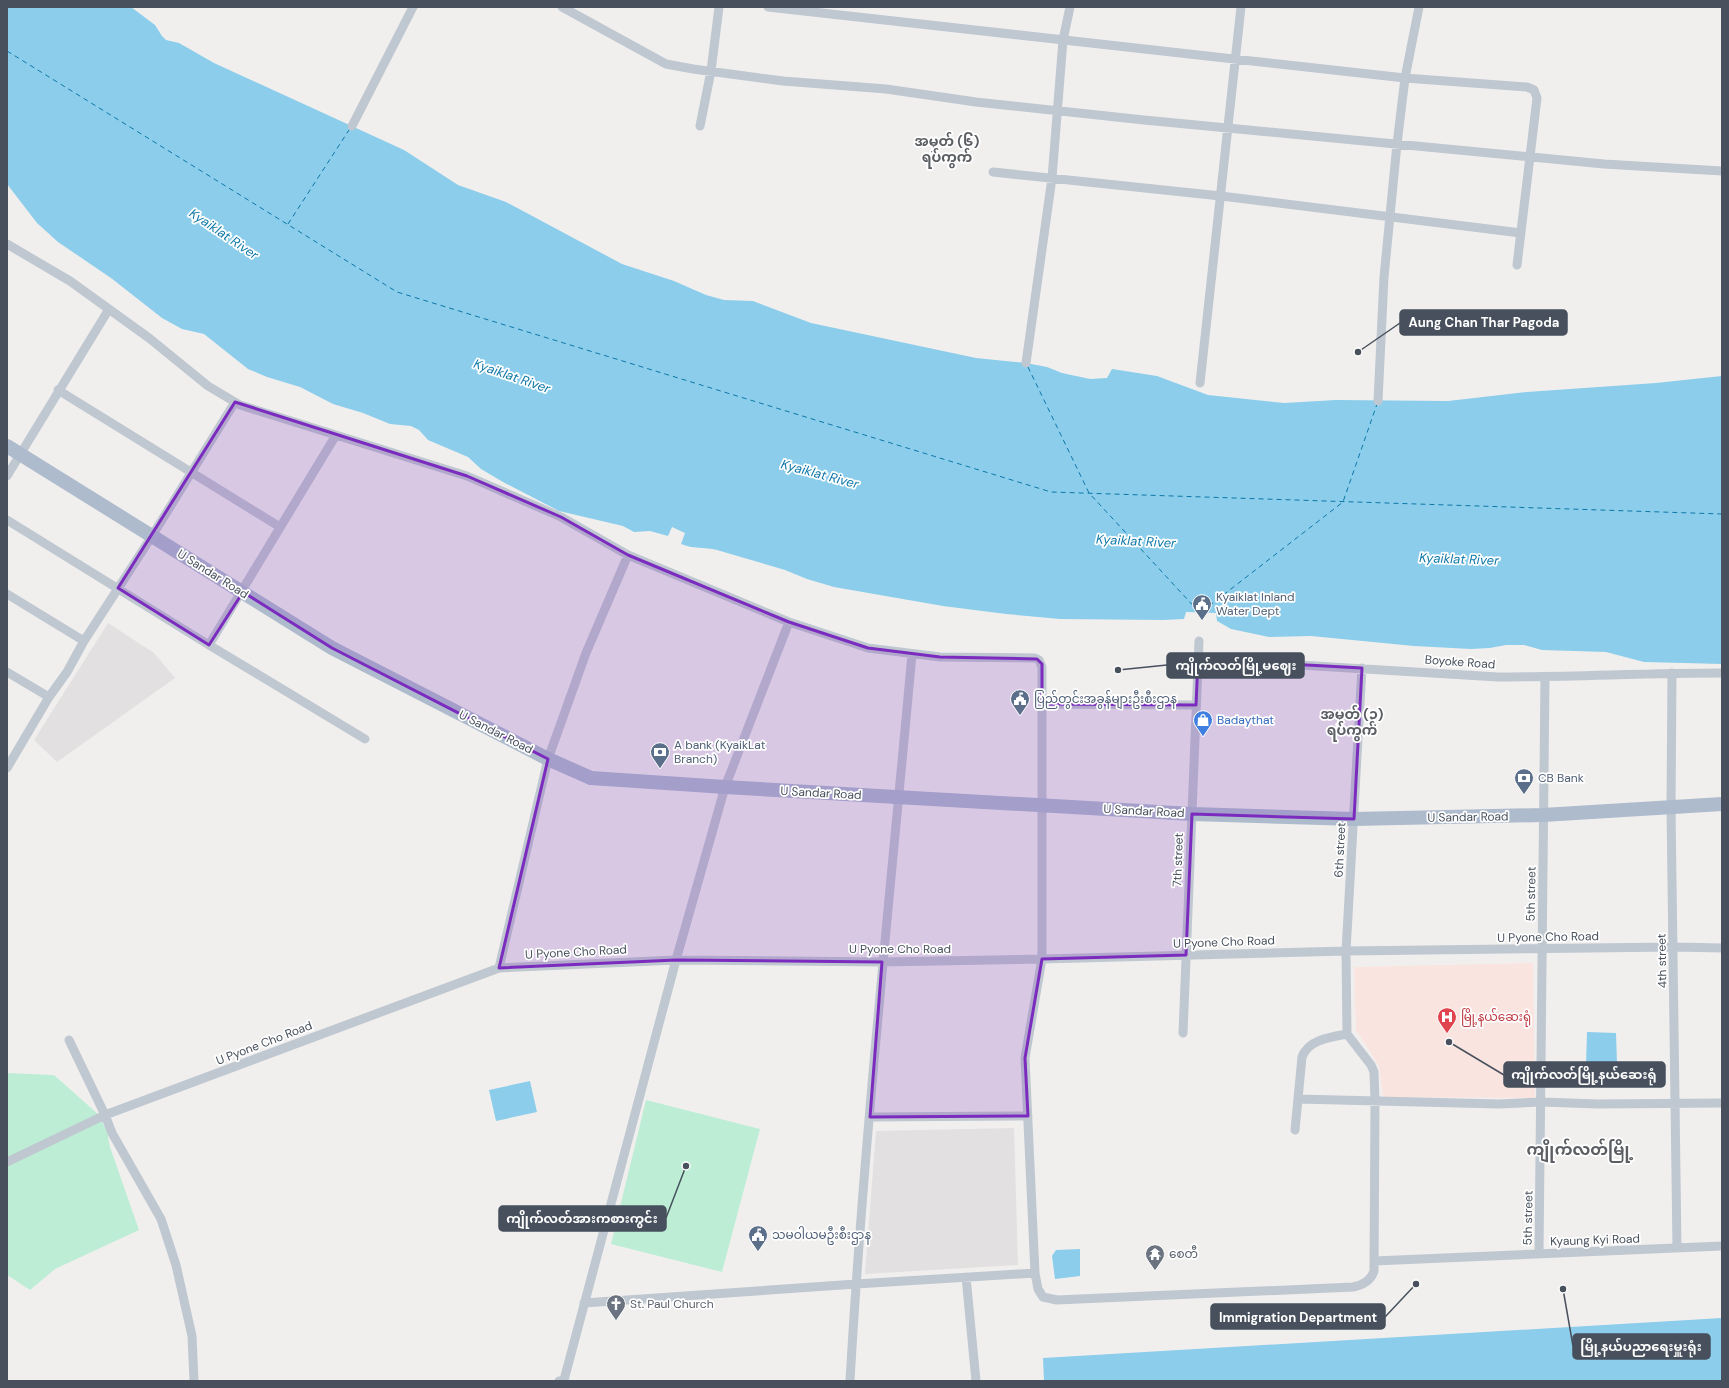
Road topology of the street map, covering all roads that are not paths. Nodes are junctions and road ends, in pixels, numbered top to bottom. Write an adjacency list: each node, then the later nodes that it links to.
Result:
1 (414, 7): 13 (street)
2 (562, 7): 10 (street)
3 (719, 7): 10 (street)
4 (768, 7): 8 (street)
5 (1070, 7): 8 (street)
6 (1241, 7): 9 (street)
7 (1419, 7): 11 (street)
8 (1063, 40): 9 (street); 12 (street)
9 (1235, 59): 11 (street); 15 (street)
10 (711, 71): 12 (street); 14 (street)
11 (1404, 78): 16 (street); 17 (street)
12 (1057, 111): 15 (street); 20 (street)
13 (352, 126)
14 (700, 126)
15 (1228, 128): 16 (street); 21 (street)
16 (1397, 144): 17 (street); 22 (street)
17 (1531, 157): 18 (street); 23 (street)
18 (1722, 171)
19 (993, 172): 20 (street)
20 (1052, 178): 21 (street); 27 (street)
21 (1221, 196): 22 (street); 28 (street)
22 (1391, 217): 23 (street); 30 (street)
23 (1521, 233): 25 (street)
24 (7, 244): 26 (street)
25 (1517, 265)
26 (109, 309): 29 (street); 31 (street)
27 (1026, 363)
28 (1200, 383)
29 (58, 390): 34 (street); 35 (street)
30 (1378, 401)
31 (235, 402): 32 (street); 35 (street)
32 (336, 435): 38 (street); 40 (street)
33 (7, 446): 34 (main road, U Sandar Road)
34 (20, 454): 36 (street); 39 (main road, U Sandar Road)
35 (191, 474): 38 (street); 39 (street)
36 (7, 476)
37 (7, 520): 41 (street)
38 (280, 527): 42 (street)
39 (152, 536): 41 (street); 42 (main road, U Sandar Road)
40 (628, 555): 44 (street); 60 (street)
41 (118, 588): 45 (street); 47 (street)
42 (243, 592): 47 (street); 60 (main road, U Sandar Road)
43 (7, 594): 45 (street)
44 (789, 622): 48 (street); 62 (street)
45 (84, 641): 55 (street)
46 (1198, 641): 49 (street, 7th street)
47 (209, 645): 58 (street)
48 (912, 654): 56 (street); 63 (street)
49 (1198, 658): 50 (street, Boyoke Road); 57 (street, 7th street)
50 (1362, 668): 54 (street, Boyoke Road); 69 (street, 6th street)
51 (7, 672): 55 (street)
52 (1672, 673): 53 (street, Boyoke Road); 54 (street, Boyoke Road); 66 (street, 4th street)
53 (1722, 673)
54 (1546, 677): 68 (street, 5th street)
55 (49, 697): 59 (street)
56 (1042, 704): 57 (street); 65 (street)
57 (1196, 705): 67 (street, 7th street)
58 (365, 739)
59 (10, 756): 61 (street)
60 (548, 759): 62 (main road, U Sandar Road); 78 (street)
61 (7, 768)
62 (725, 787): 63 (main road, U Sandar Road); 76 (street)
63 (899, 797): 65 (main road, U Sandar Road); 77 (street)
64 (1722, 804): 66 (main road, U Sandar Road)
65 (1042, 805): 67 (main road, U Sandar Road); 75 (street)
66 (1671, 808): 68 (main road, U Sandar Road); 70 (street, 4th street)
67 (1192, 814): 69 (main road, U Sandar Road); 74 (street, 7th street)
68 (1543, 815): 69 (main road, U Sandar Road); 72 (street, 5th street)
69 (1354, 819): 73 (street, 6th street)
70 (1674, 947): 71 (street, U Pyone Cho Road); 72 (street, U Pyone Cho Road); 85 (street, 4th street)
71 (1722, 948)
72 (1542, 949): 73 (street, U Pyone Cho Road); 84 (street, 5th street)
73 (1346, 951): 74 (street, U Pyone Cho Road); 80 (street, 6th street)
74 (1186, 955): 75 (street, U Pyone Cho Road); 79 (street, 7th street)
75 (1042, 959): 77 (street, U Pyone Cho Road); 88 (street)
76 (676, 960): 77 (street, U Pyone Cho Road); 78 (street, U Pyone Cho Road); 99 (street)
77 (882, 962): 89 (street)
78 (499, 968): 87 (street, U Pyone Cho Road)
79 (1183, 1033)
80 (1347, 1034): 82 (street); 83 (street)
81 (69, 1040): 87 (street)
82 (1298, 1099): 83 (street); 90 (street)
83 (1375, 1101): 84 (street); 95 (street)
84 (1541, 1102): 85 (street); 94 (street, 5th street)
85 (1675, 1103): 86 (street); 93 (street, 4th street)
86 (1722, 1103)
87 (105, 1116): 91 (street, U Pyone Cho Road); 100 (street)
88 (1028, 1116): 89 (street); 96 (street)
89 (870, 1117): 98 (street)
90 (1295, 1130)
91 (7, 1162)
92 (1722, 1246): 93 (street, Kyaung Kyi Road)
93 (1677, 1248): 94 (street, Kyaung Kyi Road)
94 (1539, 1254): 95 (street, Kyaung Kyi Road)
95 (1374, 1261): 96 (street)
96 (1035, 1273): 97 (street)
97 (966, 1277): 98 (street); 103 (street)
98 (856, 1284): 99 (street); 102 (street)
99 (584, 1303): 101 (street)
100 (194, 1381)
101 (562, 1381)
102 (850, 1381)
103 (976, 1381)

